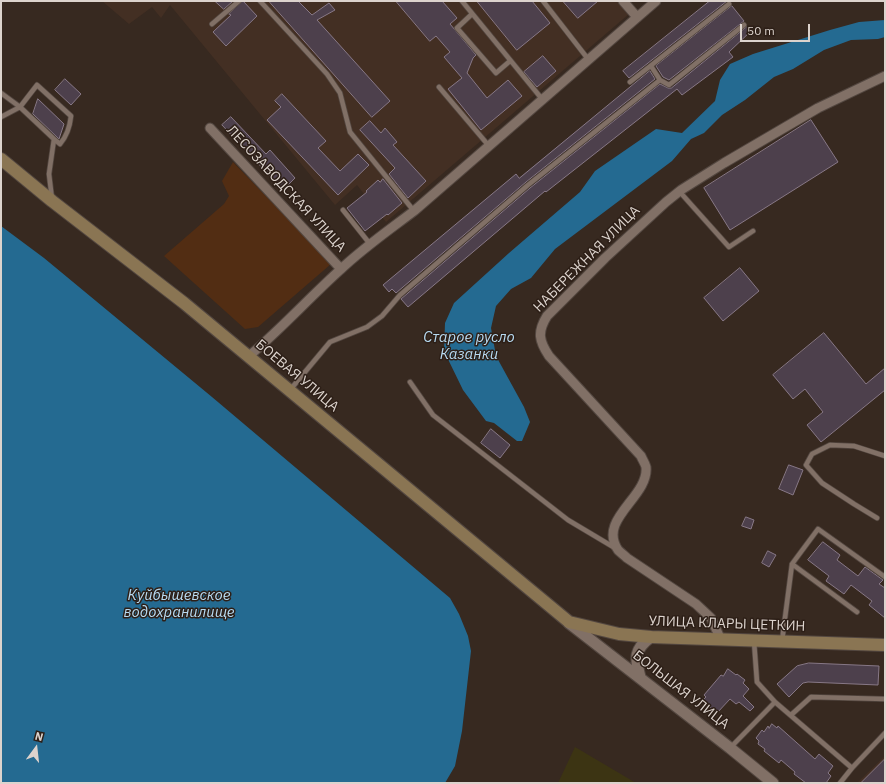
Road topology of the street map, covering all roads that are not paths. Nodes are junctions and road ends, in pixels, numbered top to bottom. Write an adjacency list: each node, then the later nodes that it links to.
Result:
1 (240, 1): 10 (lane)
2 (260, 1): 30 (lane)
3 (462, 1): 8 (lane)
4 (543, 1): 12 (lane)
5 (623, 1): 9 (street)
6 (656, 1): 9 (street)
7 (729, 4): 14 (lane)
8 (472, 14): 13 (lane); 13 (lane)
9 (637, 18): 12 (street)
10 (212, 24)
11 (744, 25): 16 (lane)
12 (588, 59): 20 (street)
13 (510, 61): 20 (lane)
14 (651, 66): 16 (lane); 17 (lane)
15 (885, 76): 27 (street, НАБЕРЕЖНАЯ УЛИЦА)
16 (660, 80): 36 (lane)
17 (630, 82)
18 (439, 87): 25 (lane)
19 (1, 93): 21 (lane)
20 (542, 99): 25 (street)
21 (20, 107): 22 (lane); 24 (lane); 24 (lane)
22 (1, 117)
23 (210, 128): 33 (street, ЛЕСОЗАВОДСКАЯ УЛИЦА)
24 (54, 139): 28 (lane)
25 (489, 146): 30 (street)
26 (1, 159): 28 (main road, БОЕВАЯ УЛИЦА)
27 (680, 192): 31 (lane); 39 (street, НАБЕРЕЖНАЯ УЛИЦА)
28 (52, 201): 34 (main road, БОЕВАЯ УЛИЦА)
29 (343, 210): 32 (lane)
30 (414, 211): 32 (street)
31 (753, 231)
32 (370, 244): 33 (street)
33 (341, 269): 34 (street)
34 (249, 356): 36 (main road, БОЕВАЯ УЛИЦА)
35 (410, 382): 39 (lane)
36 (290, 390): 43 (main road, БОЕВАЯ УЛИЦА)
37 (885, 456): 38 (lane)
38 (877, 518)
39 (618, 550): 45 (street)
40 (792, 564): 41 (lane); 42 (lane); 47 (lane)
41 (885, 577)
42 (857, 612)
43 (569, 622): 44 (main road, УЛИЦА КЛАРЫ ЦЕТКИН); 49 (street, БОЛЬШАЯ УЛИЦА)
44 (651, 637): 45 (main road, УЛИЦА КЛАРЫ ЦЕТКИН); 49 (street)
45 (722, 640): 46 (main road, УЛИЦА КЛАРЫ ЦЕТКИН)
46 (754, 641): 47 (main road, УЛИЦА КЛАРЫ ЦЕТКИН); 51 (lane)
47 (782, 642): 48 (main road, УЛИЦА КЛАРЫ ЦЕТКИН)
48 (885, 645)
49 (640, 677): 54 (street, БОЛЬШАЯ УЛИЦА)
50 (885, 698): 52 (lane)
51 (775, 702): 52 (lane); 54 (lane)
52 (790, 715): 55 (lane)
53 (885, 733): 55 (lane)
54 (730, 748): 56 (street, БОЛЬШАЯ УЛИЦА)
55 (852, 768): 57 (lane)
56 (773, 783)
57 (840, 783)

